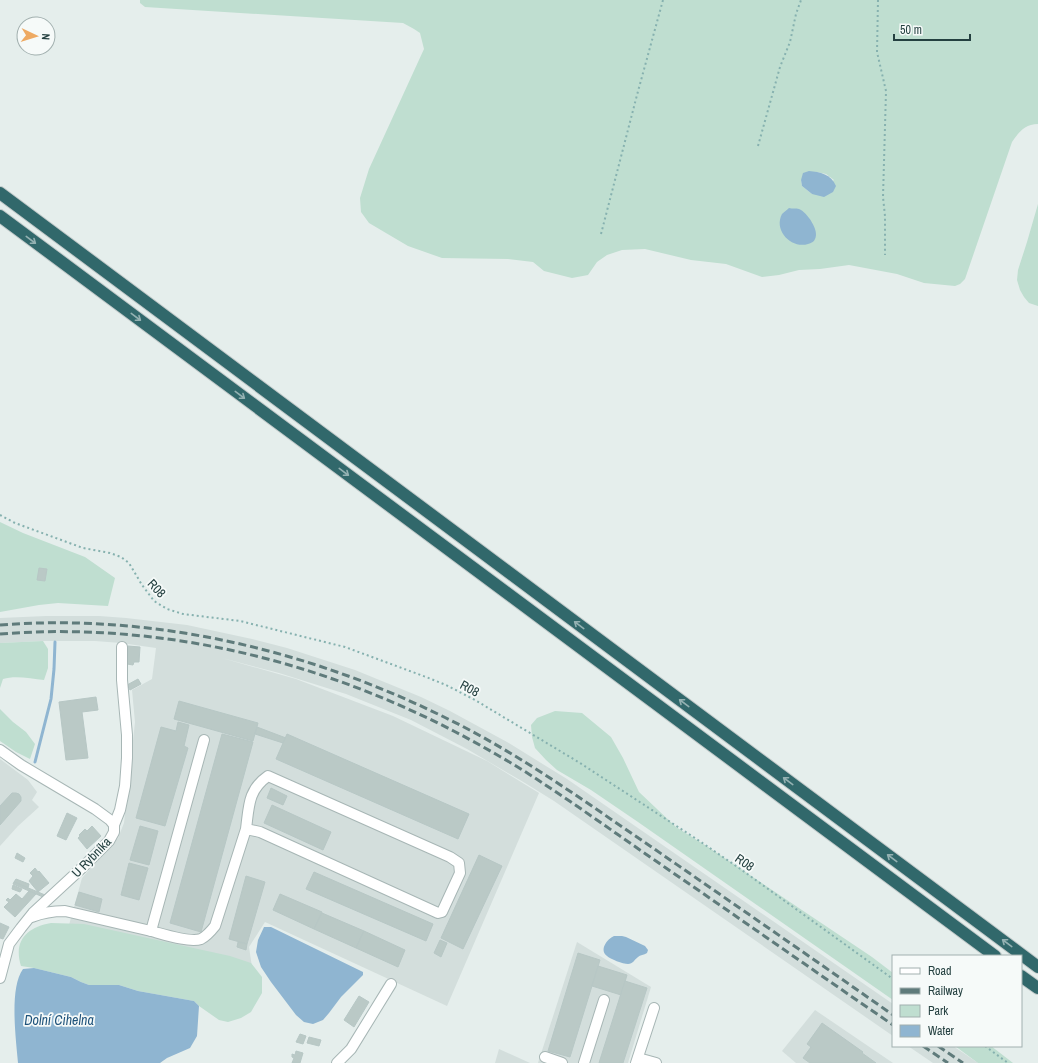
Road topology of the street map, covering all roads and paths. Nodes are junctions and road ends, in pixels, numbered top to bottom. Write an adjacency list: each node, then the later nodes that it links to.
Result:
1 (663, 0): 7 (path)
2 (801, 0): 4 (path)
3 (878, 0): 8 (path)
4 (758, 146)
5 (0, 193): 18 (highway, one-way to 5)
6 (0, 216): 17 (highway, one-way to 17)
7 (601, 234)
8 (885, 255)
9 (0, 515): 21 (path, R08)
10 (122, 647): 13 (street)
11 (204, 740): 16 (street)
12 (0, 750): 13 (street, U Rybníka)
13 (114, 825): 15 (street, U Rybníka)
14 (246, 829): 14 (street); 16 (street)
15 (29, 918): 16 (street); 20 (street, U Rybníka)
16 (151, 931)
17 (994, 955)
18 (1038, 966)
19 (1022, 977): 23 (highway)
20 (0, 978)
21 (892, 979)
22 (391, 984): 29 (street)
23 (1038, 988)
24 (604, 1000): 31 (street)
25 (654, 1008): 28 (street)
26 (986, 1047): 33 (path)
27 (545, 1057): 30 (street)
28 (637, 1060): 32 (street)
29 (337, 1063)
30 (562, 1063)
31 (584, 1063)
32 (656, 1063)
33 (1008, 1063)

